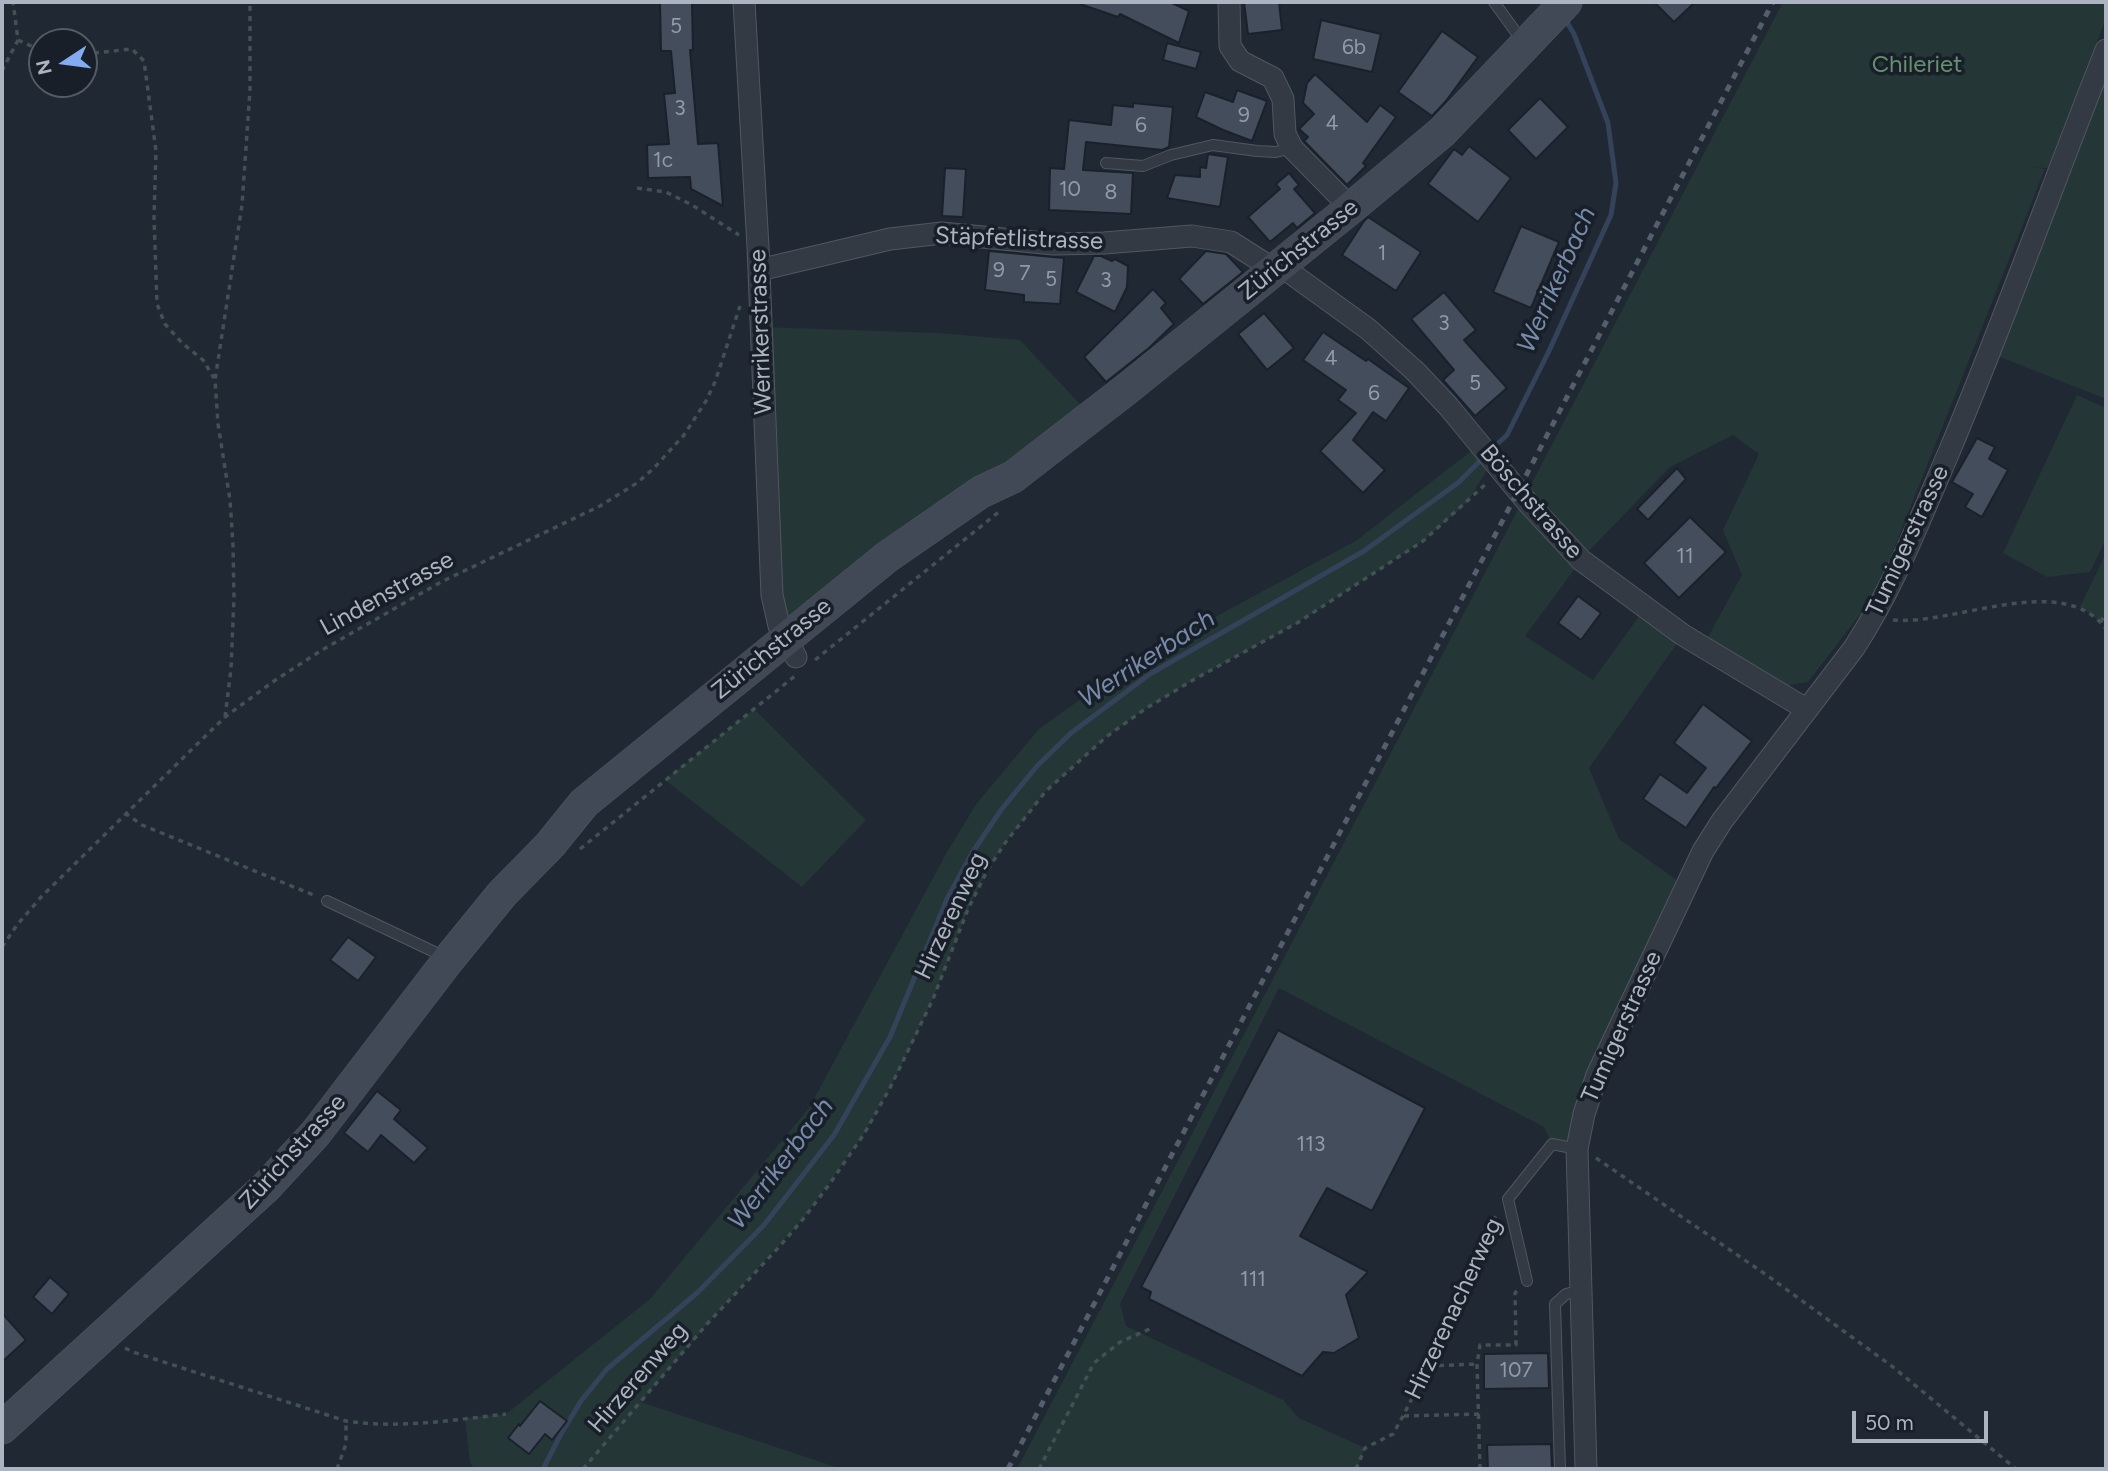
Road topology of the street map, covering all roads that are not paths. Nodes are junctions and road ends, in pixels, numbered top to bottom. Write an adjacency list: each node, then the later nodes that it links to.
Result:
1 (744, 2): 10 (street, Werrikerstrasse)
2 (1229, 2): 6 (street)
3 (1494, 2): 4 (lane)
4 (1545, 23): 8 (main road, Zürichstrasse)
5 (2106, 50): 12 (street, Tumigerstrasse)
6 (1292, 148): 7 (lane); 8 (street)
7 (1106, 163)
8 (1351, 208): 9 (main road, Zürichstrasse)
9 (1277, 267): 10 (street, Stäpfetlistrasse); 11 (main road, Zürichstrasse); 12 (street, Böschstrasse)
10 (759, 270): 11 (street, Werrikerstrasse)
11 (795, 660): 14 (main road, Zürichstrasse)
12 (1805, 709): 15 (street, Tumigerstrasse)
13 (327, 901): 14 (lane)
14 (449, 959): 18 (main road, Zürichstrasse)
15 (1577, 1149): 16 (lane, Hirzerenacherweg); 17 (street, Tumigerstrasse)
16 (1527, 1281)
17 (1581, 1290): 19 (lane); 20 (street, Tumigerstrasse)
18 (2, 1427)
19 (1560, 1469)
20 (1586, 1469)

